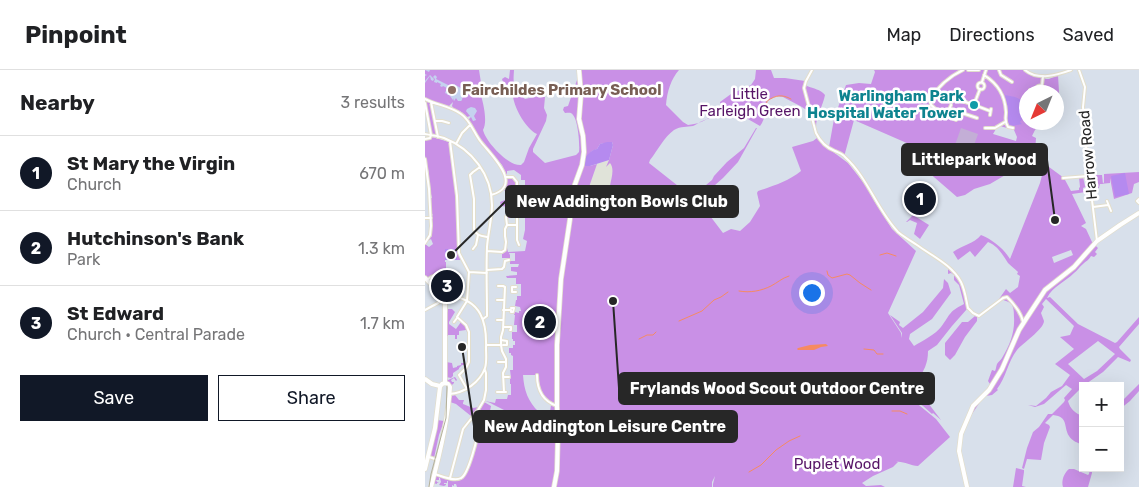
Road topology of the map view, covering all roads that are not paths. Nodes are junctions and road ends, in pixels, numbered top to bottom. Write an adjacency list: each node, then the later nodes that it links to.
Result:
1 (579, 70): 111 (street)
2 (812, 70): 92 (street)
3 (963, 70): 26 (street)
4 (968, 70): 5 (street)
5 (979, 70)
6 (987, 70): 12 (street)
7 (999, 70): 15 (street)
8 (1025, 70): 13 (street)
9 (1034, 70): 13 (street)
10 (1071, 70): 14 (street)
11 (1079, 70): 44 (street, Harrow Road)
12 (984, 75): 20 (street); 31 (street)
13 (1034, 75): 14 (street)
14 (1043, 76): 16 (street)
15 (1012, 82)
16 (1042, 85)
17 (425, 99): 19 (street)
18 (957, 99): 22 (street)
19 (431, 102): 30 (street); 33 (street)
20 (975, 102): 22 (street); 24 (street)
21 (425, 103): 37 (street)
22 (971, 104): 24 (street)
23 (951, 105): 26 (street)
24 (977, 106): 27 (street)
25 (962, 112): 28 (street)
26 (947, 115): 29 (street)
27 (990, 115)
28 (977, 118)
29 (956, 120)
30 (435, 121): 32 (street); 38 (street)
31 (1005, 122): 34 (street); 35 (street)
32 (449, 123)
33 (470, 125): 41 (street); 45 (street)
34 (985, 128)
35 (1013, 128)
36 (425, 134): 37 (street)
37 (431, 135): 38 (street); 39 (street)
38 (438, 136): 40 (street)
39 (425, 139)
40 (449, 141): 41 (street); 71 (street)
41 (456, 144): 43 (street)
42 (425, 159): 59 (street)
43 (481, 167): 47 (street); 62 (street)
44 (1088, 176): 46 (street); 53 (street, Harrow Road)
45 (505, 177): 47 (street); 48 (street)
46 (1063, 178)
47 (491, 195): 63 (street)
48 (512, 198)
49 (1139, 199): 51 (street)
50 (1107, 201): 52 (street)
51 (1139, 203)
52 (1108, 205): 53 (street); 54 (street)
53 (1092, 207): 64 (street, Harrow Road)
54 (1111, 211)
55 (1139, 214): 64 (street)
56 (517, 215): 61 (street)
57 (506, 217): 60 (street)
58 (425, 218): 59 (street)
59 (431, 218): 65 (street)
60 (507, 225): 61 (street); 68 (street)
61 (517, 225): 66 (street)
62 (478, 235): 63 (street); 67 (street)
63 (488, 237): 68 (street)
64 (1097, 241): 92 (street)
65 (425, 243)
66 (519, 245)
67 (473, 249)
68 (487, 251): 70 (street)
69 (509, 260): 70 (street)
70 (487, 271): 71 (street); 89 (street)
71 (469, 272): 84 (street)
72 (458, 274): 73 (street)
73 (426, 279): 79 (street)
74 (498, 286): 76 (street)
75 (516, 287): 77 (street)
76 (505, 289): 77 (street); 83 (street)
77 (512, 290): 78 (street)
78 (516, 292)
79 (442, 293): 80 (street); 81 (street)
80 (450, 296): 81 (street); 84 (street)
81 (443, 300): 85 (street); 106 (street)
82 (497, 300): 83 (street)
83 (504, 300): 86 (street)
84 (467, 301): 88 (street); 89 (street)
85 (425, 310)
86 (503, 310): 87 (street); 91 (street)
87 (511, 310)
88 (457, 318): 93 (street); 108 (street)
89 (483, 319): 97 (street)
90 (497, 320): 91 (street)
91 (503, 320): 94 (street)
92 (1024, 320): 120 (street)
93 (454, 322)
94 (503, 326): 95 (street); 96 (street)
95 (510, 330)
96 (501, 340): 98 (street); 98 (street)
97 (487, 345): 98 (street); 101 (street)
98 (502, 345): 100 (street)
99 (498, 362): 100 (street)
100 (506, 362): 103 (street)
101 (485, 370): 108 (street); 112 (street)
102 (537, 375): 111 (street)
103 (503, 377): 104 (street); 109 (street)
104 (509, 377)
105 (425, 379): 107 (street)
106 (445, 383): 107 (street); 110 (street)
107 (440, 386): 113 (street)
108 (467, 388): 110 (street)
109 (497, 392)
110 (449, 394): 114 (street)
111 (557, 406): 119 (street)
112 (472, 417): 117 (street); 117 (street)
113 (428, 457): 114 (street); 115 (street)
114 (438, 460): 116 (street)
115 (425, 469)
116 (435, 474): 117 (street); 118 (street)
117 (450, 478)
118 (431, 487)
119 (555, 487)
120 (967, 487)

